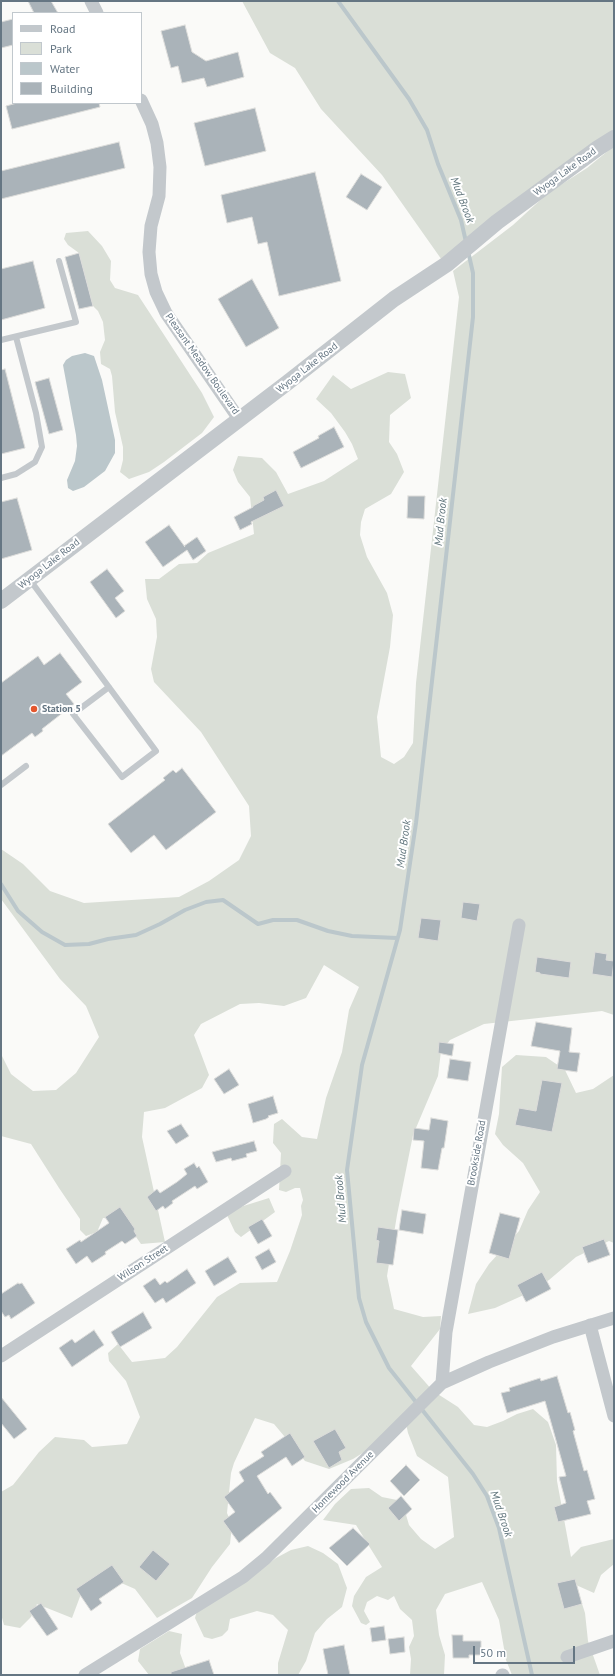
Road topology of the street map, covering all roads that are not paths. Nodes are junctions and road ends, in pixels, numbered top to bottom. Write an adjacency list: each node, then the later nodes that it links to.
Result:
1 (91, 1): 2 (street)
2 (96, 12)
3 (142, 102): 8 (street, Pleasant Meadow Boulevard)
4 (614, 138): 8 (street, Wyoga Lake Road)
5 (59, 261): 6 (lane)
6 (16, 337): 7 (lane); 9 (lane)
7 (1, 340)
8 (240, 419): 10 (street, Wyoga Lake Road)
9 (1, 478)
10 (29, 579): 11 (street, Wyoga Lake Road); 12 (lane)
11 (1, 601)
12 (109, 687): 12 (lane)
13 (26, 766): 14 (lane)
14 (1, 785)
15 (519, 925): 20 (street, Brookside Road)
16 (285, 1171): 19 (street, Wilson Street)
17 (614, 1318): 18 (street, Homewood Avenue)
18 (590, 1325): 20 (street, Homewood Avenue); 21 (street)
19 (1, 1356)
20 (438, 1387): 24 (street, Homewood Avenue)
21 (614, 1416)
22 (614, 1641): 23 (street)
23 (567, 1657)
24 (85, 1675)

